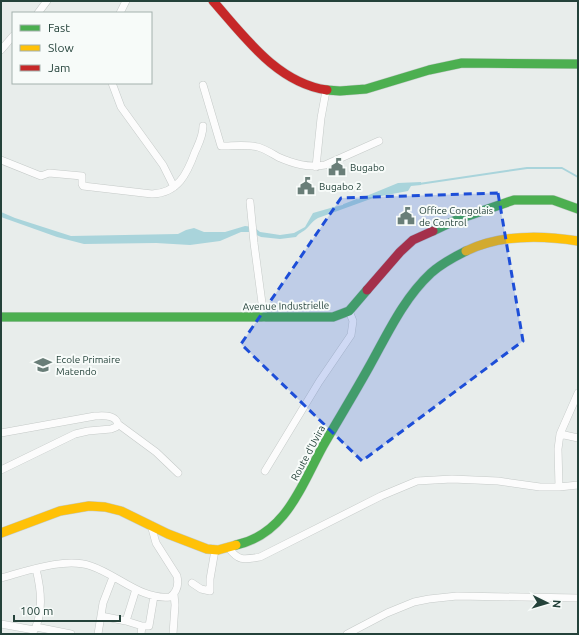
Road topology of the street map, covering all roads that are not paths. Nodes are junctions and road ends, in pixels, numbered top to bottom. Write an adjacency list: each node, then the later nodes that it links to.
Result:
1 (47, 1): 4 (street)
2 (126, 1): 5 (street)
3 (212, 1): 11 (main road)
4 (39, 12)
5 (120, 12)
6 (12, 37): 7 (street)
7 (1, 50)
8 (578, 64): 11 (main road)
9 (112, 84): 16 (street)
10 (203, 85): 15 (street)
11 (326, 91): 15 (street)
12 (204, 126): 16 (street)
13 (379, 142): 15 (street)
14 (1, 160): 16 (street)
15 (316, 167)
16 (174, 187)
17 (250, 202): 22 (street)
18 (578, 209): 20 (main road)
19 (578, 241): 35 (main road, Route d'Uvira)
20 (349, 311): 22 (main road, Avenue Industrielle); 29 (street)
21 (1, 317): 22 (main road, Avenue Industrielle)
22 (264, 318)
23 (578, 393): 26 (street)
24 (118, 424): 25 (street); 28 (street); 30 (street)
25 (1, 433)
26 (560, 434): 27 (street); 32 (street)
27 (578, 438)
28 (1, 470)
29 (265, 471)
30 (178, 473)
31 (578, 485): 32 (street)
32 (559, 487): 35 (street)
33 (151, 525): 34 (main road, Route d'Uvira); 36 (main road, Route d'Uvira); 42 (street)
34 (1, 533)
35 (228, 547): 36 (main road, Route d'Uvira)
36 (215, 550): 40 (street)
37 (36, 569): 38 (street); 39 (street); 49 (street)
38 (113, 577): 41 (street); 45 (street)
39 (1, 578)
40 (192, 583)
41 (136, 589): 43 (street); 46 (street)
42 (174, 594): 43 (street); 53 (street)
43 (154, 596): 48 (street)
44 (578, 598): 54 (street)
45 (101, 616): 46 (street); 51 (street)
46 (126, 621): 48 (street)
47 (1, 624): 49 (street)
48 (142, 626): 52 (street)
49 (34, 630): 50 (street)
50 (72, 634)
51 (98, 634)
52 (141, 634)
53 (173, 634)
54 (348, 634)

